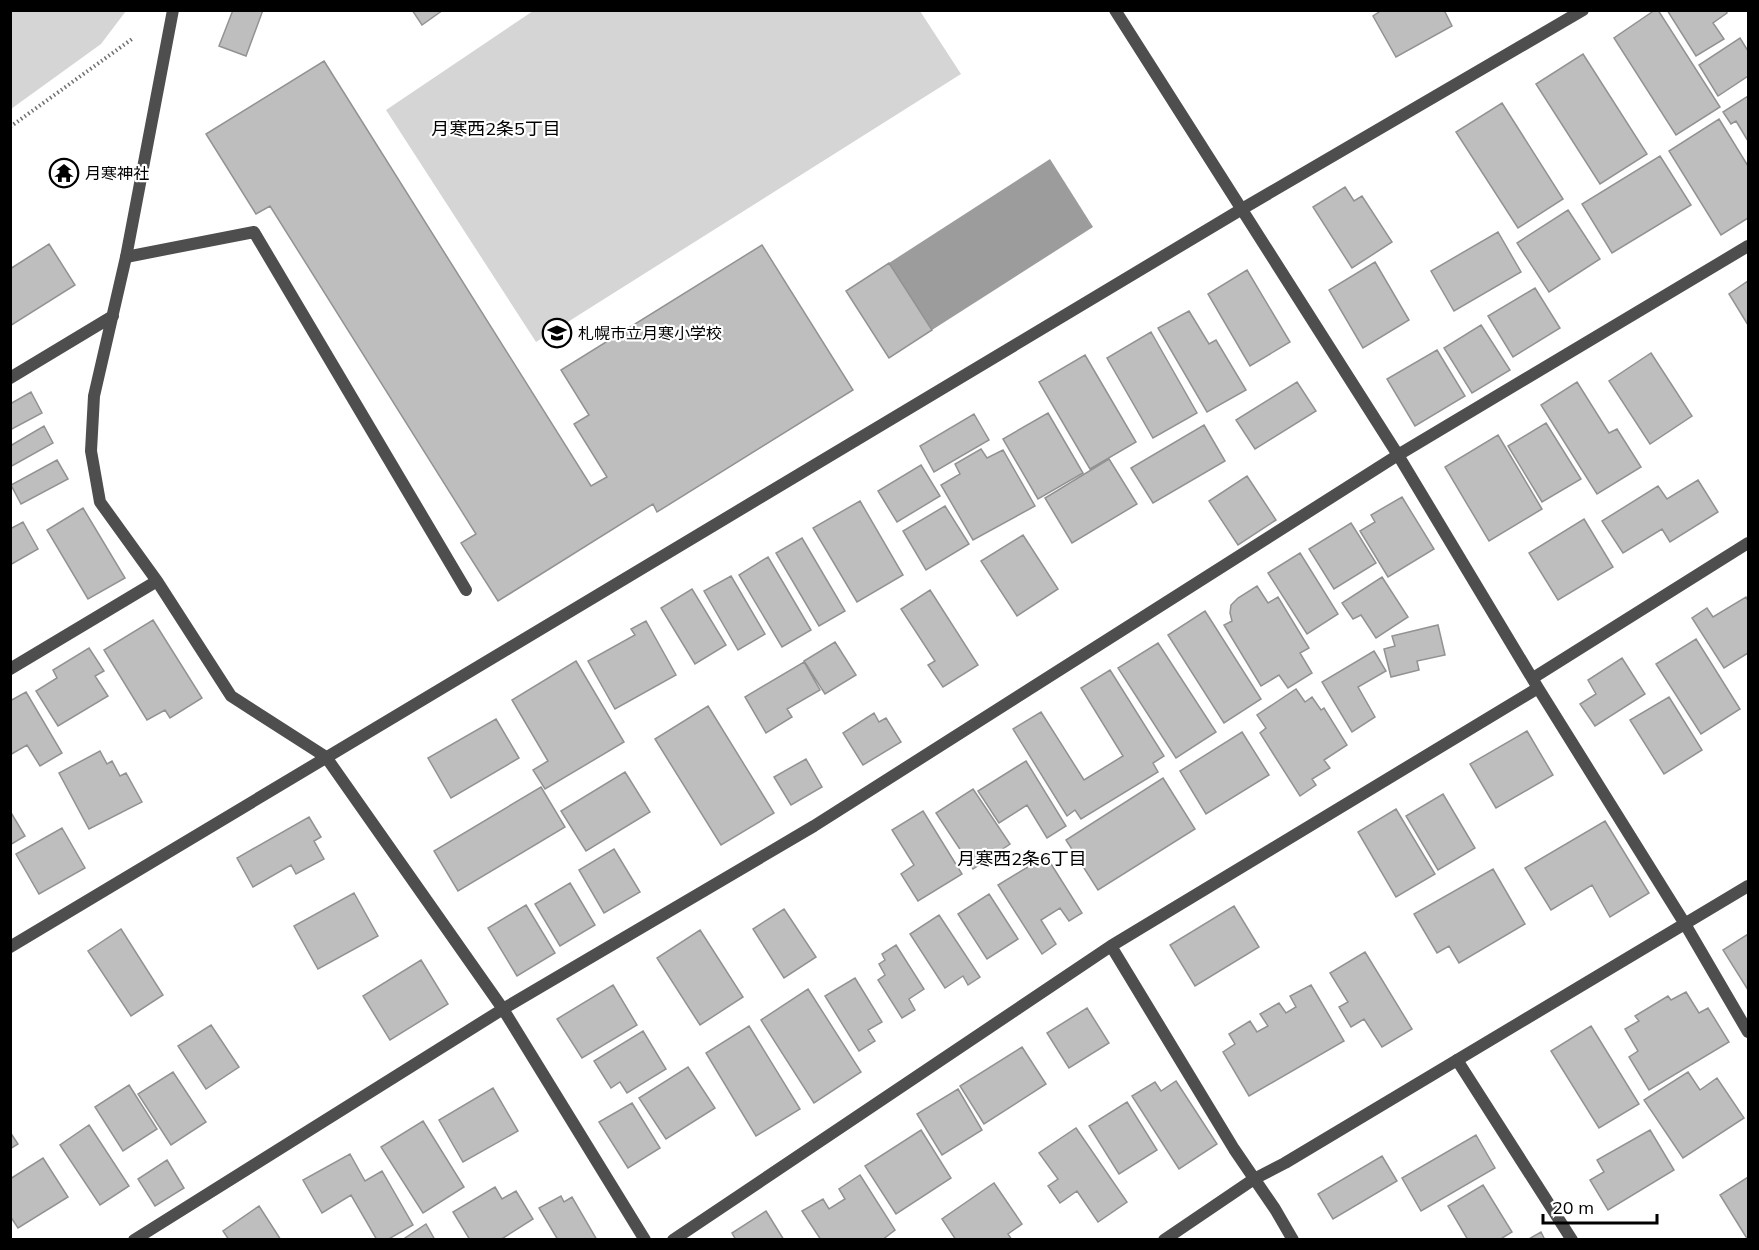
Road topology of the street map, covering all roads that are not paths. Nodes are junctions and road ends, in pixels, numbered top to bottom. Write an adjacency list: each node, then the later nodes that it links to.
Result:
1 (173, 10): 6 (street)
2 (1115, 10): 4 (street)
3 (1583, 10): 4 (street)
4 (1242, 209): 9 (street); 15 (street)
5 (1749, 246): 9 (street)
6 (126, 257): 7 (street); 12 (street)
7 (113, 316): 8 (street); 11 (street)
8 (10, 378)
9 (1398, 456): 14 (street); 20 (street)
10 (1749, 543): 14 (street)
11 (157, 581): 13 (street); 15 (street)
12 (466, 591)
13 (10, 669)
14 (1536, 683): 17 (street); 18 (street)
15 (326, 757): 19 (street); 20 (street)
16 (1749, 886): 17 (street)
17 (1685, 924): 21 (street); 22 (street)
18 (1111, 946): 23 (street); 26 (street)
19 (10, 947)
20 (503, 1009): 24 (street); 25 (street)
21 (1749, 1032)
22 (1457, 1060): 23 (street); 29 (street)
23 (1254, 1179): 27 (street); 28 (street)
24 (134, 1239)
25 (645, 1239)
26 (674, 1239)
27 (1164, 1239)
28 (1293, 1239)
29 (1572, 1239)

